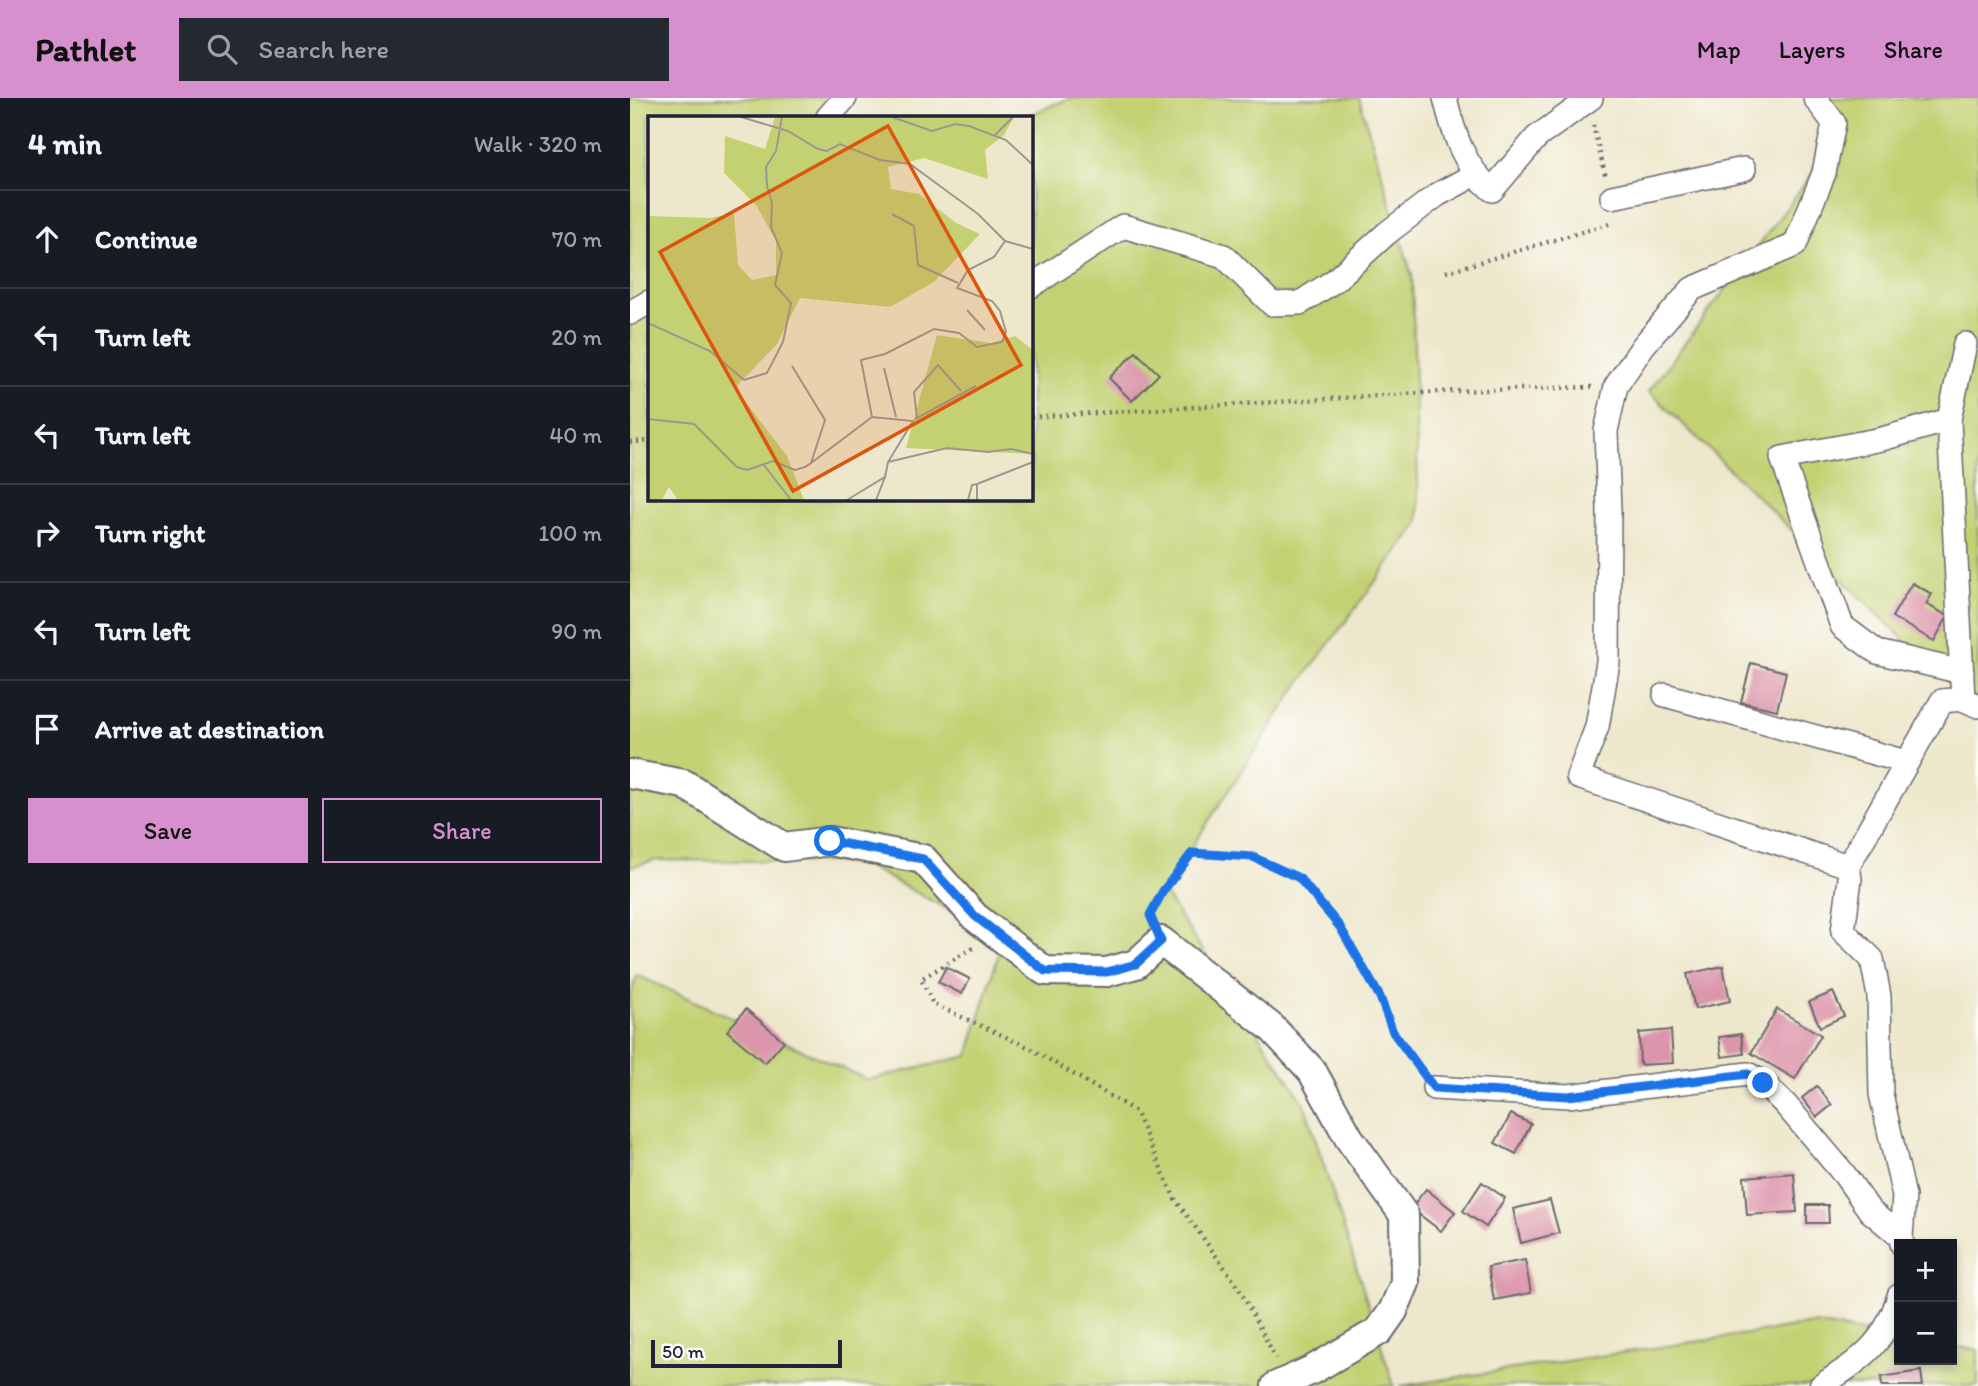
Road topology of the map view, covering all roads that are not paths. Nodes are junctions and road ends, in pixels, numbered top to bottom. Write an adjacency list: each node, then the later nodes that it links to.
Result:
1 (845, 98): 5 (street)
2 (1445, 98): 7 (street)
3 (1815, 98): 19 (street)
4 (1590, 99): 7 (street)
5 (829, 116)
6 (1744, 169): 8 (street)
7 (1474, 175): 9 (street)
8 (1612, 197)
9 (1032, 285)
10 (648, 303): 11 (street)
11 (630, 313)
12 (1965, 344): 13 (street)
13 (1949, 420): 14 (street); 14 (street)
14 (1962, 672): 16 (street)
15 (1665, 695): 17 (street)
16 (1970, 702): 17 (street)
17 (1906, 762): 19 (street)
18 (630, 774): 24 (street)
19 (1848, 866): 22 (street)
20 (1434, 1088): 21 (street)
21 (1900, 1239)
22 (1902, 1239)
23 (1897, 1302): 25 (street)
24 (1282, 1383)
25 (1821, 1386)

